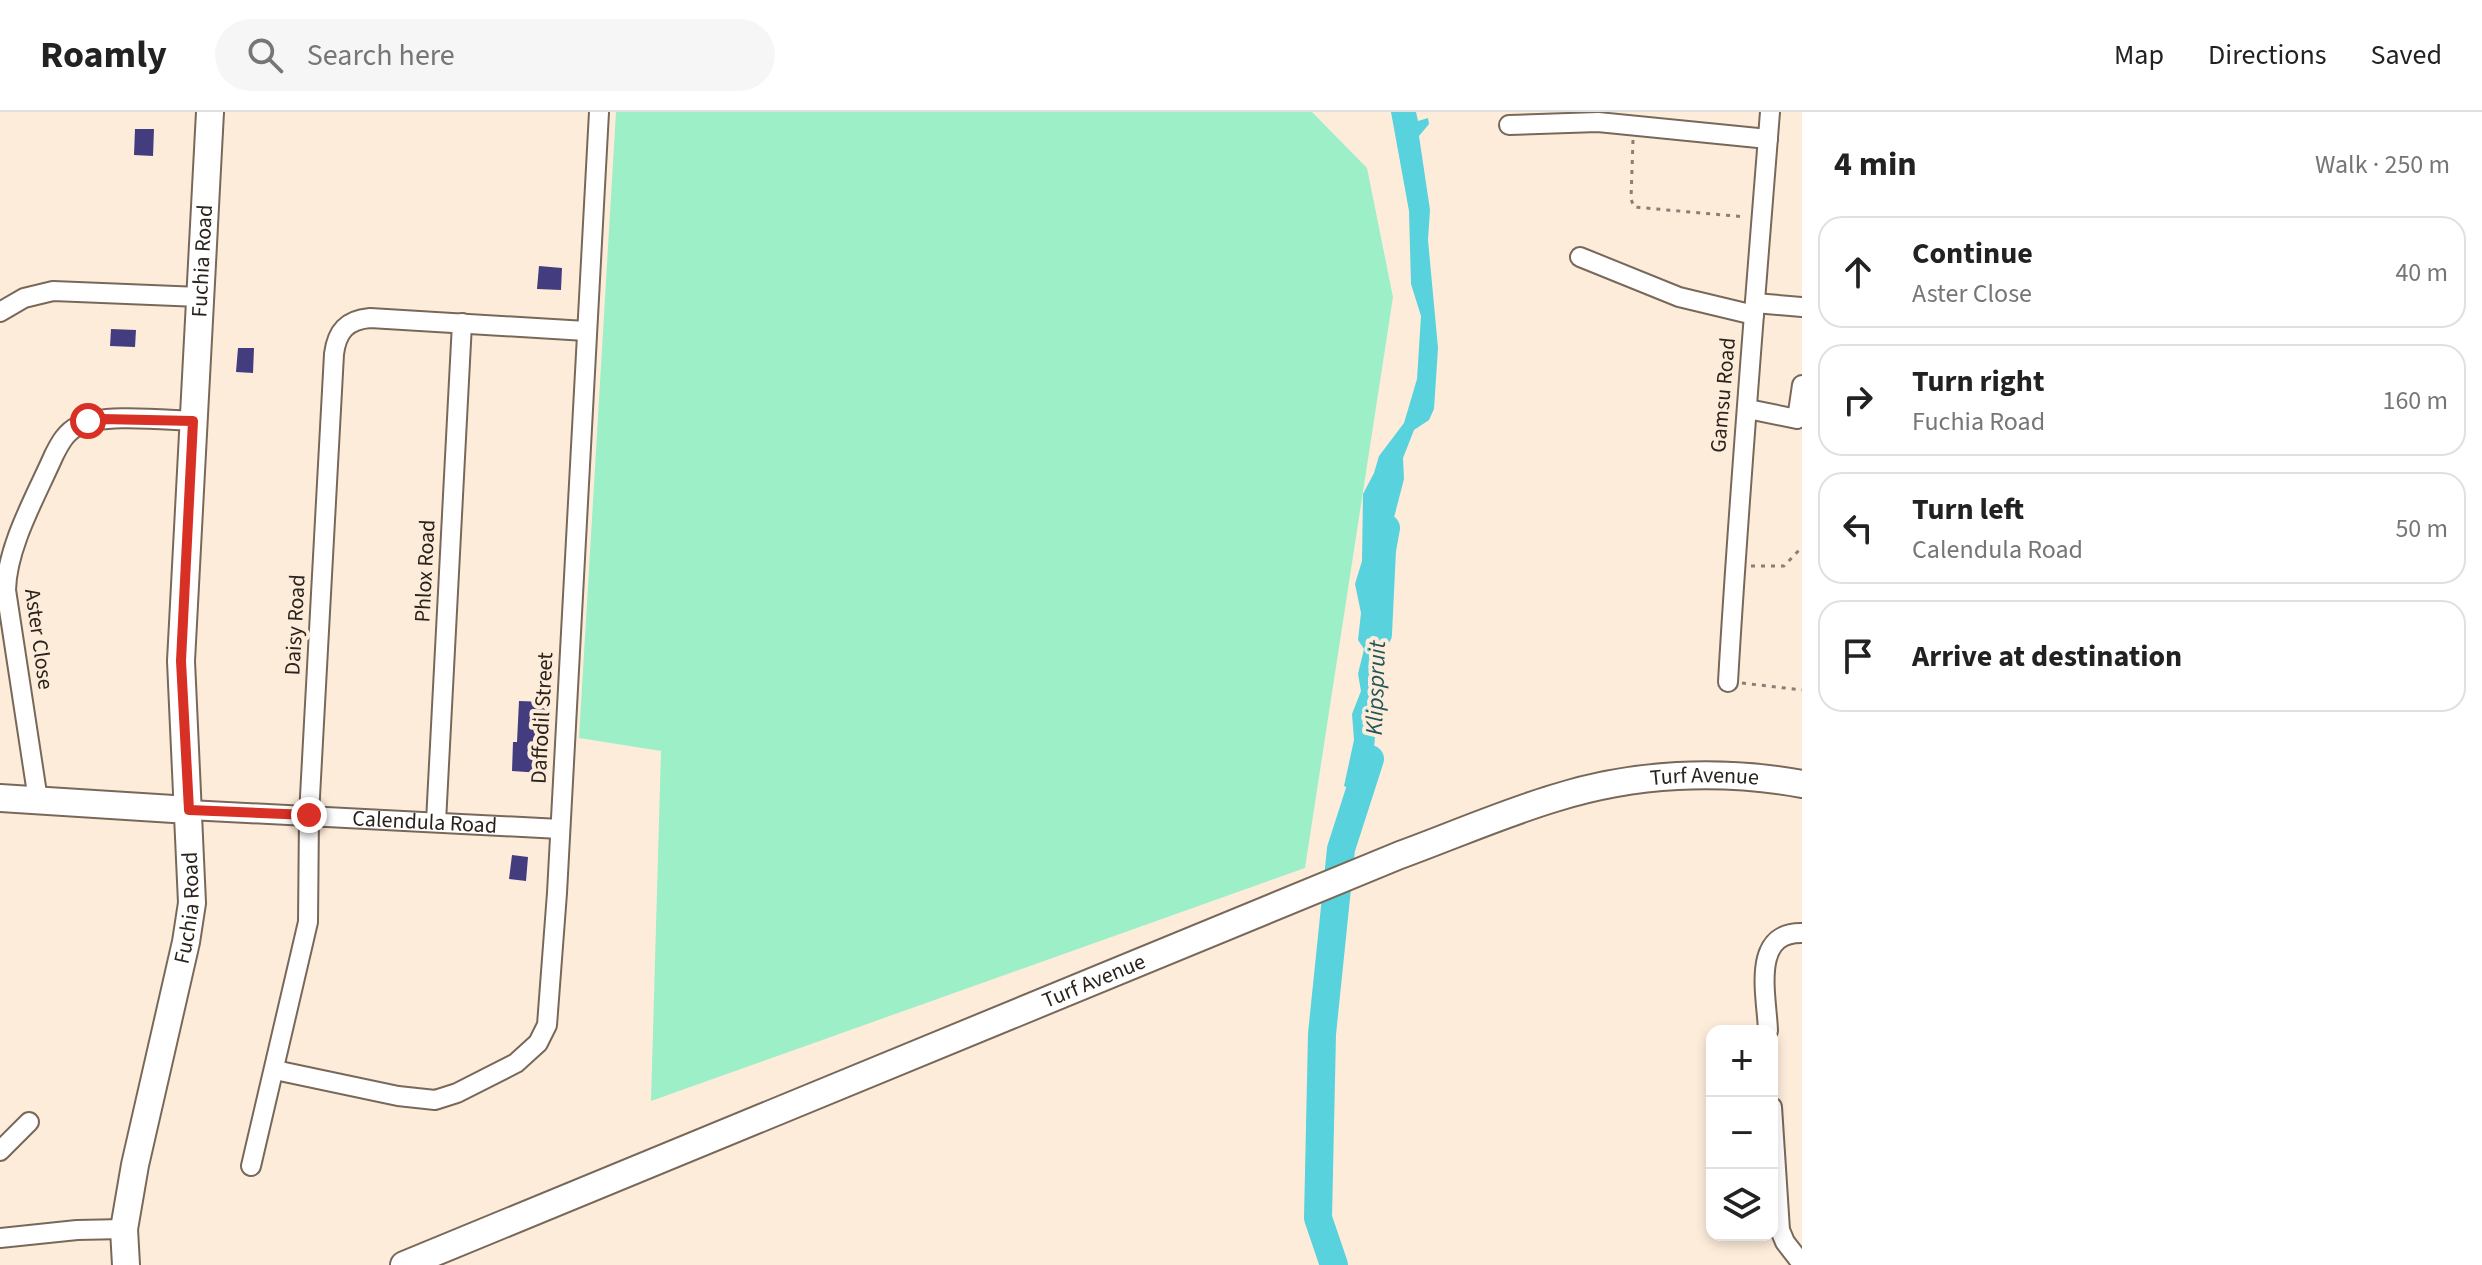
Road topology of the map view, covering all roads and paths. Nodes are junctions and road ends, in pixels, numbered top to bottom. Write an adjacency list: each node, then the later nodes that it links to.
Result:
1 (210, 112): 9 (main road, Fuchia Road)
2 (599, 112): 14 (street, Daffodil Street)
3 (1770, 112): 6 (street, Gamsu Road)
4 (1622, 120): 5 (street); 6 (street); 7 (path)
5 (1509, 125)
6 (1768, 139): 7 (street, Gamsu Road)
7 (1762, 218): 11 (street, Gamsu Road)
8 (1580, 257): 11 (street)
9 (200, 297): 12 (street); 17 (main road, Fuchia Road)
10 (1802, 307): 11 (street)
11 (1755, 309): 16 (street, Gamsu Road)
12 (0, 312)
13 (462, 323): 14 (street, Daisy Road); 26 (street, Daisy Road); 27 (street, Phlox Road)
14 (586, 331): 28 (street, Daffodil Street)
15 (1802, 385): 16 (street)
16 (1748, 409): 19 (street, Gamsu Road)
17 (193, 421): 24 (street, Aster Close); 25 (main road, Fuchia Road)
18 (1802, 547): 19 (path)
19 (1735, 564): 20 (street, Gamsu Road)
20 (1728, 682): 21 (path)
21 (1802, 690)
22 (1802, 784): 40 (main road, Turf Avenue)
23 (0, 798): 24 (main road, Calendula Road)
24 (38, 800): 25 (main road, Calendula Road)
25 (189, 810): 26 (street, Calendula Road); 36 (main road, Fuchia Road)
26 (309, 815): 27 (street, Calendula Road); 31 (street, Daisy Road)
27 (436, 822): 28 (street, Calendula Road)
28 (560, 829): 31 (street, Daffodil Street)
29 (1802, 933): 30 (street)
30 (1768, 1025)
31 (275, 1070): 34 (street, Daisy Road)
32 (29, 1122): 33 (street)
33 (0, 1151)
34 (251, 1166)
35 (1776, 1169): 38 (street)
36 (124, 1229): 37 (street); 39 (main road, Fuchia Road)
37 (0, 1238)
38 (1802, 1264)
39 (126, 1265)
40 (404, 1265)

